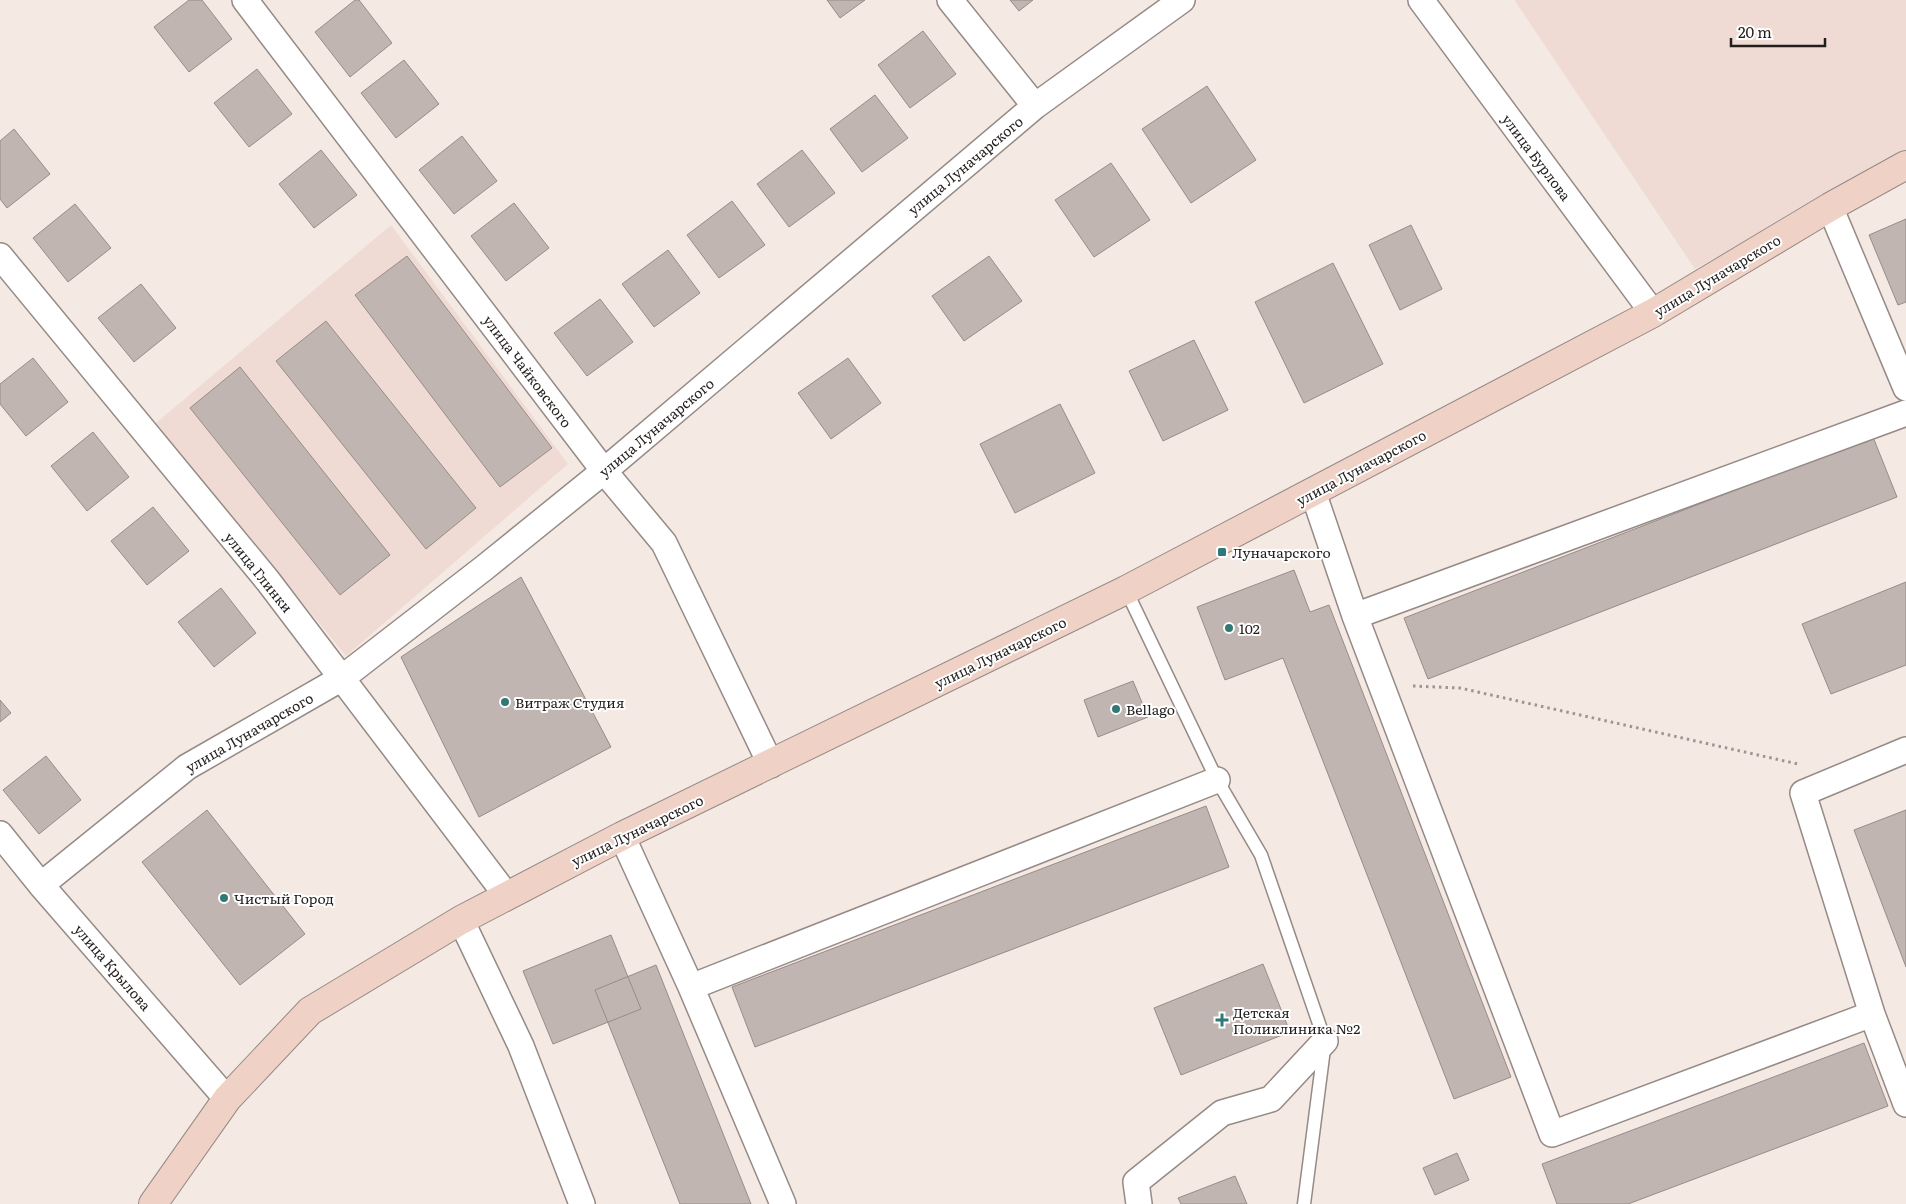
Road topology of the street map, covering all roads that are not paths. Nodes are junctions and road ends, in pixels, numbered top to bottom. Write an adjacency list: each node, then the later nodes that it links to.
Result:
1 (245, 0): 12 (street, улица Чайковского)
2 (950, 0): 5 (street)
3 (1182, 0): 5 (street, улица Луначарского)
4 (1421, 0): 9 (street, улица Бурлова)
5 (1035, 106): 12 (street, улица Луначарского)
6 (1906, 165): 7 (street, улица Луначарского)
7 (1830, 207): 9 (street, улица Луначарского); 10 (street)
8 (0, 256): 16 (street, улица Глинки)
9 (1653, 313): 13 (street, улица Луначарского)
10 (1906, 388)
11 (1906, 413): 15 (street)
12 (604, 471): 16 (street, улица Луначарского); 18 (street, улица Чайковского)
13 (1313, 492): 14 (street, улица Луначарского); 15 (street)
14 (1126, 590): 18 (street, улица Луначарского); 19 (lane)
15 (1355, 616): 26 (street)
16 (342, 678): 22 (street, улица Луначарского); 23 (street, улица Глинки)
17 (1906, 750): 26 (street)
18 (771, 764): 21 (street, улица Луначарского)
19 (1217, 780): 25 (street); 27 (lane)
20 (0, 834): 22 (street, улица Крылова)
21 (622, 836): 23 (street, улица Луначарского); 25 (street)
22 (41, 885): 28 (street, улица Крылова)
23 (507, 896): 24 (street, улица Луначарского)
24 (461, 920): 28 (street, улица Луначарского); 31 (street)
25 (691, 987): 32 (street)
26 (1872, 1014): 29 (street)
27 (1325, 1041): 33 (street); 34 (lane)
28 (227, 1099): 30 (street, улица Луначарского)
29 (1906, 1104)
30 (152, 1204)
31 (582, 1204)
32 (783, 1204)
33 (1139, 1204)
34 (1304, 1204)

